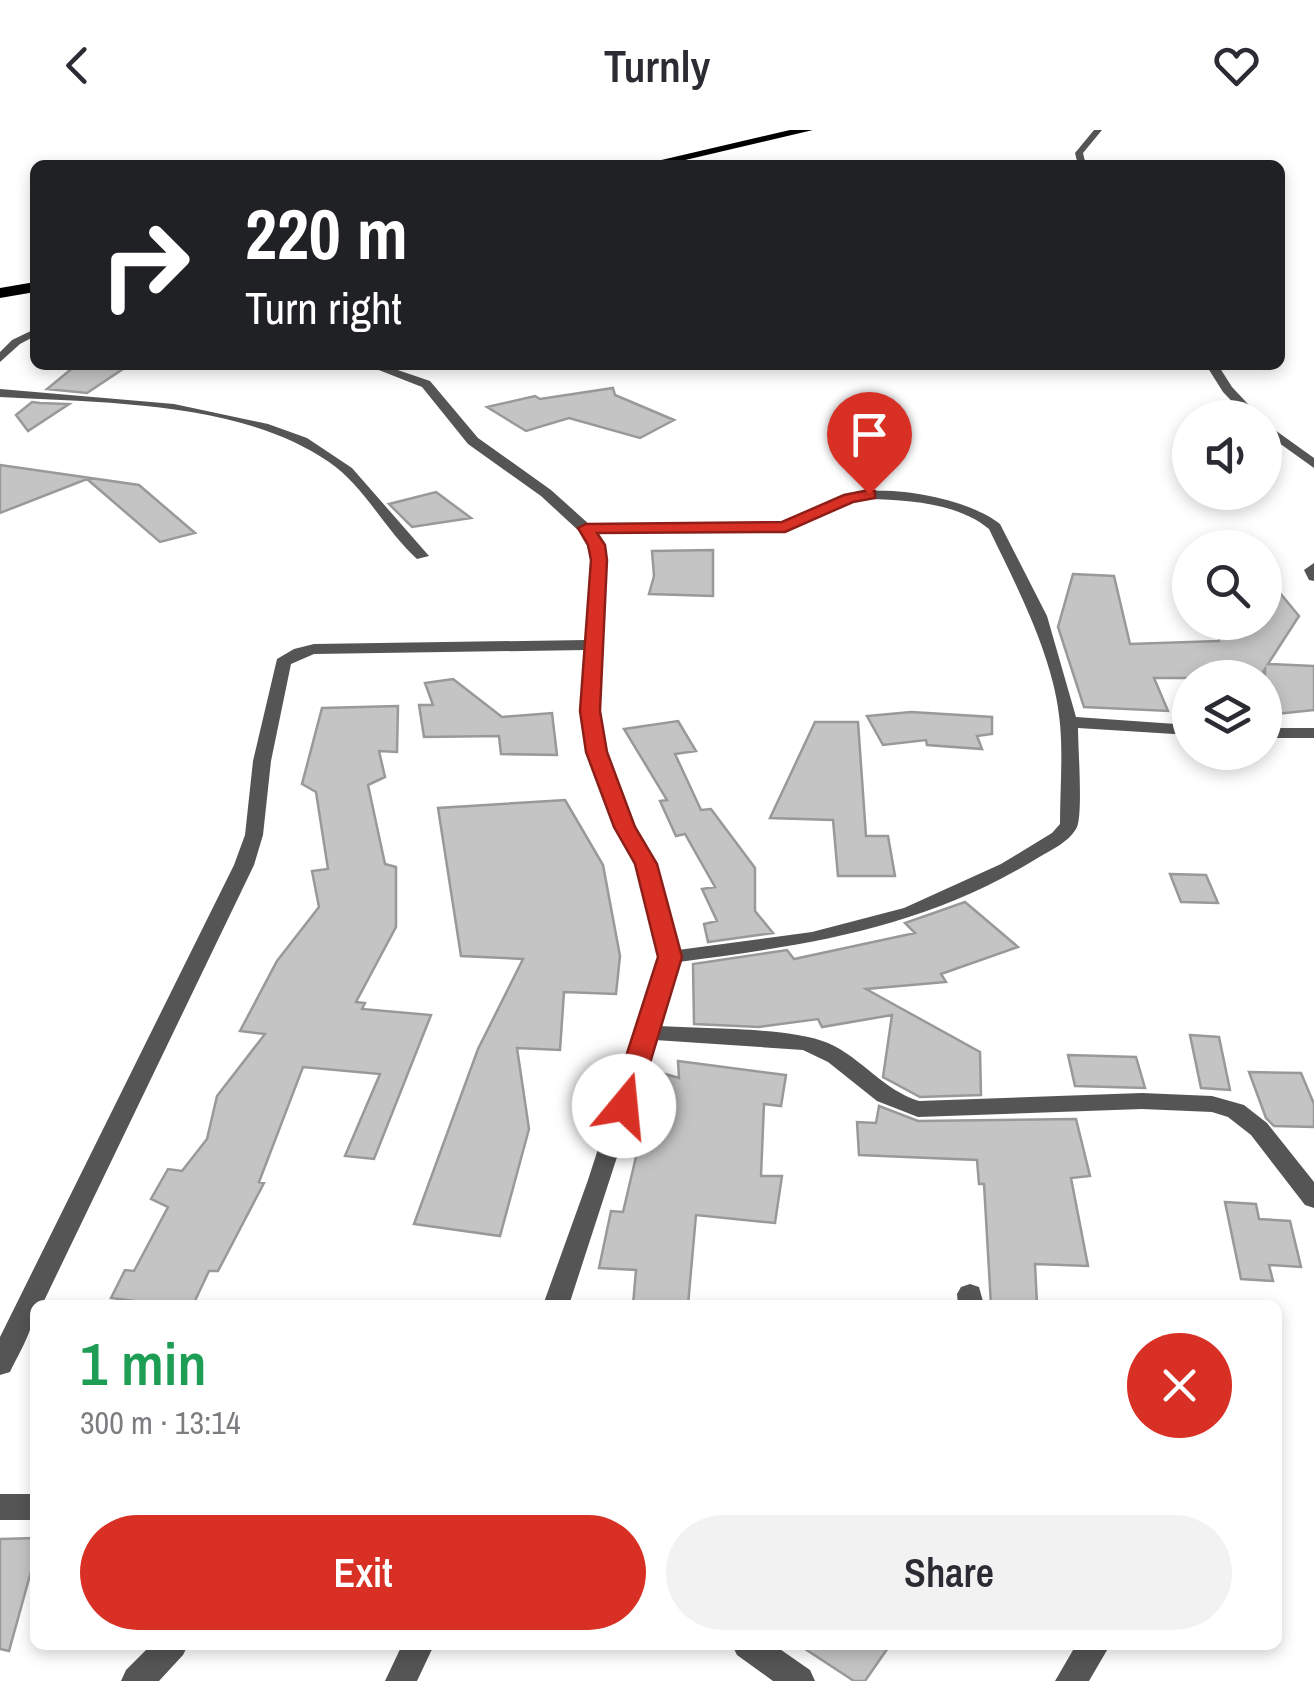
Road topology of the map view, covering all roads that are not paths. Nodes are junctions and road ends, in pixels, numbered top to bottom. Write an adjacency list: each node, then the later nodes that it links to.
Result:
1 (807, 130): 3 (highway)
2 (1098, 130): 4 (street)
3 (669, 160)
4 (1081, 160)
5 (30, 287): 6 (highway)
6 (0, 293)
7 (30, 335): 8 (street)
8 (0, 358)
9 (386, 370): 15 (street)
10 (1215, 370): 12 (street)
11 (0, 392): 16 (street)
12 (1238, 400)
13 (1282, 440): 14 (street)
14 (1314, 464)
15 (586, 528): 19 (street); 20 (street)
16 (422, 556)
17 (1314, 567): 18 (street)
18 (1314, 577)
19 (592, 645): 24 (street); 27 (street)
20 (1069, 722): 21 (street); 24 (street)
21 (1172, 729)
22 (1282, 733): 23 (street)
23 (1314, 733)
24 (670, 957): 25 (street)
25 (647, 1032): 26 (street); 28 (street)
26 (1314, 1198)
27 (31, 1300)
28 (558, 1300)
29 (30, 1303): 30 (street)
30 (0, 1364)
31 (30, 1506): 32 (street)
32 (0, 1507)
33 (167, 1650): 37 (street)
34 (416, 1650): 38 (street)
35 (755, 1650): 39 (street)
36 (1091, 1650): 40 (street)
37 (137, 1681)
38 (400, 1681)
39 (798, 1681)
40 (1071, 1681)

